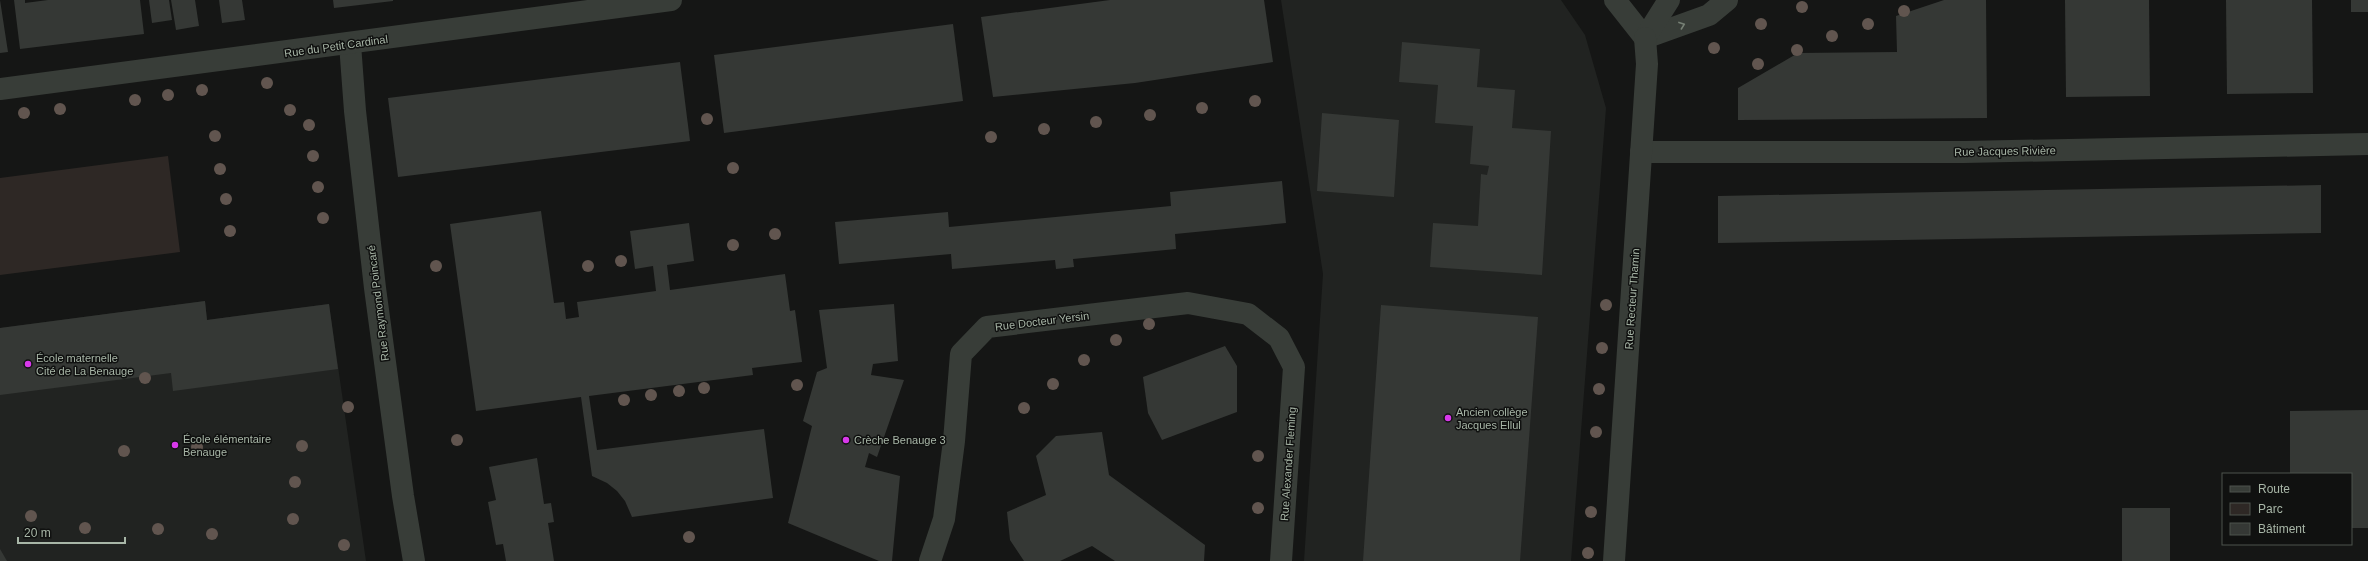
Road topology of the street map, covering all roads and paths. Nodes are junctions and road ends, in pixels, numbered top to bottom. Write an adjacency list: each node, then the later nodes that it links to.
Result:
1 (671, 0): 6 (street, Rue du Petit Cardinal)
2 (1614, 0): 5 (street)
3 (1669, 0): 5 (street)
4 (1727, 0): 5 (street, one-way to 4)
5 (1646, 38): 9 (street, Rue Recteur Thamin)
6 (350, 44): 7 (street, Rue du Petit Cardinal); 11 (street, Rue Raymond Poincaré)
7 (0, 89)
8 (2368, 144): 9 (street, Rue Jacques Rivière)
9 (1641, 152): 14 (street, Rue Recteur Thamin)
10 (1294, 367): 12 (street, Rue Docteur Yersin); 13 (street, Rue Alexander Fleming)
11 (414, 561)
12 (930, 561)
13 (1281, 561)
14 (1614, 561)

